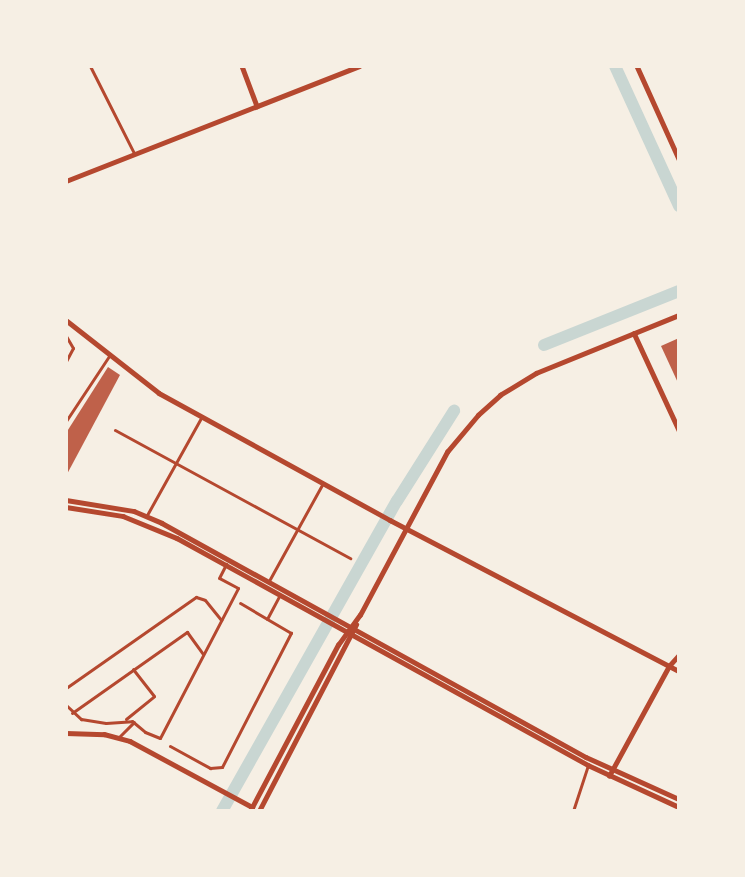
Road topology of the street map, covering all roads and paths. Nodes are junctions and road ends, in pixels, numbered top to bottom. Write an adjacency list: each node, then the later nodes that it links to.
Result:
1 (90, 66): 6 (street)
2 (242, 66): 5 (street)
3 (358, 66): 5 (street)
4 (636, 66): 7 (street)
5 (257, 106): 6 (street)
6 (134, 153): 8 (street)
7 (679, 159)
8 (66, 181)
9 (679, 315): 11 (street)
10 (66, 320): 13 (street)
11 (634, 333): 18 (street); 24 (street)
12 (66, 336): 14 (street)
13 (108, 356): 15 (street); 16 (street)
14 (66, 361)
15 (202, 416): 19 (street); 20 (street)
16 (66, 421)
17 (115, 430): 19 (street)
18 (679, 430)
19 (176, 464): 23 (street); 25 (street)
20 (323, 483): 24 (street); 25 (street)
21 (66, 500): 23 (street)
22 (66, 507): 27 (street)
23 (147, 515): 28 (street)
24 (407, 529): 33 (street); 37 (street)
25 (297, 530): 26 (street); 28 (street)
26 (350, 558)
27 (226, 564): 29 (street); 32 (street)
28 (270, 580): 33 (street)
29 (280, 594): 31 (street); 34 (street)
30 (240, 603): 31 (street)
31 (267, 619): 47 (street)
32 (221, 620): 35 (street); 40 (street)
33 (354, 627): 34 (street); 49 (street)
34 (350, 633): 48 (street); 53 (street); 54 (street)
35 (203, 654): 38 (street); 44 (street)
36 (679, 655): 37 (street)
37 (669, 666): 39 (street); 49 (street)
38 (133, 670): 42 (street); 43 (street)
39 (679, 671)
40 (66, 688)
41 (66, 705): 42 (street)
42 (72, 713): 43 (street)
43 (125, 720): 44 (street)
44 (134, 722): 46 (street)
45 (66, 733): 46 (street)
46 (119, 737): 53 (street)
47 (170, 746)
48 (588, 765): 50 (street); 55 (street)
49 (612, 769): 50 (street); 51 (street)
50 (609, 776): 52 (street)
51 (679, 799)
52 (679, 807)
53 (251, 809)
54 (259, 811)
55 (574, 811)

